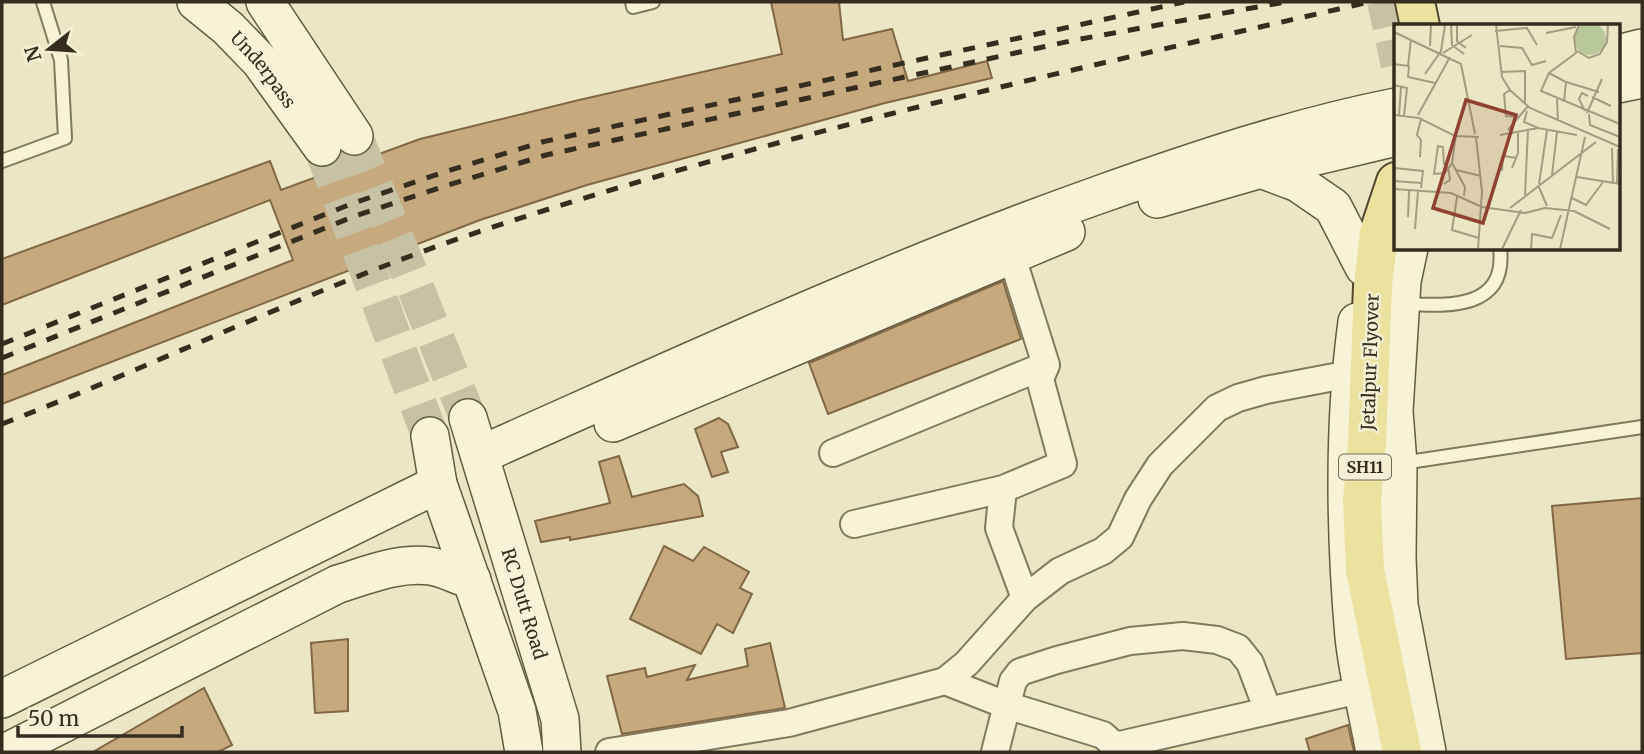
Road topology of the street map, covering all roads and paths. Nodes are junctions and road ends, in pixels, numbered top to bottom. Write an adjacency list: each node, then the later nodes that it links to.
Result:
1 (43, 2): 15 (lane)
2 (196, 2): 3 (main road, Underpass)
3 (265, 2)
4 (632, 2): 5 (lane)
5 (653, 2)
6 (1415, 2): 7 (main road)
7 (1420, 24)
8 (1642, 48): 9 (main road)
9 (1620, 54)
10 (1642, 79): 11 (main road)
11 (1620, 84)
12 (1394, 125): 16 (main road)
13 (1394, 125): 18 (main road)
14 (1394, 129): 21 (main road)
15 (2, 161)
16 (1261, 169): 18 (main road); 21 (main road)
17 (1394, 185): 49 (main road, Jetalpur Flyover / SH11)
18 (1007, 242): 23 (street); 30 (main road)
19 (1409, 250): 22 (main road)
20 (1500, 250): 22 (lane)
21 (1364, 267): 24 (main road)
22 (1401, 303): 29 (main road)
23 (1046, 365): 28 (street); 32 (street)
24 (1350, 374): 35 (street); 37 (main road)
25 (468, 418): 30 (main road)
26 (1642, 427): 29 (lane)
27 (430, 436): 31 (main road)
28 (833, 453)
29 (1398, 464): 50 (main road)
30 (483, 467): 45 (main road, RC Dutt Road)
31 (438, 484): 34 (main road); 38 (main road)
32 (1003, 489): 33 (street); 35 (street)
33 (854, 524)
34 (472, 580): 43 (main road); 44 (main road)
35 (1025, 598): 36 (street)
36 (945, 681): 39 (street); 41 (street)
37 (1363, 689): 40 (street); 48 (main road)
38 (2, 699)
39 (1006, 705): 40 (street); 42 (street); 47 (street)
40 (1268, 711): 42 (street)
41 (750, 741): 46 (street)
42 (1116, 749)
43 (7, 752)
44 (524, 752)
45 (562, 752)
46 (609, 752)
47 (995, 752)
48 (1375, 752)
49 (1402, 752)
50 (1427, 752)

